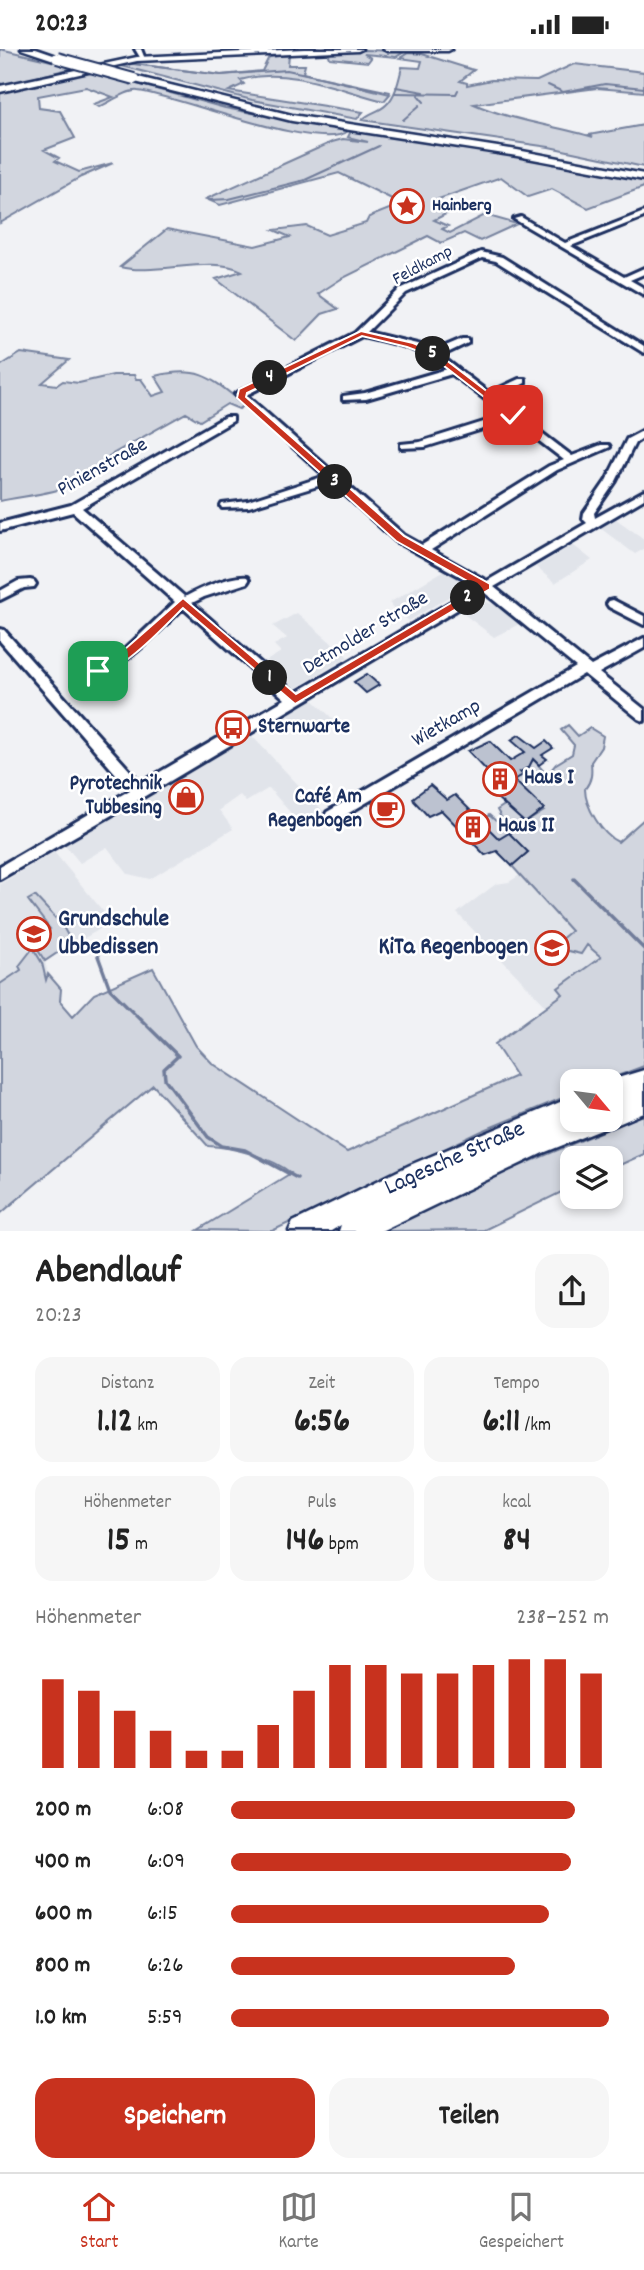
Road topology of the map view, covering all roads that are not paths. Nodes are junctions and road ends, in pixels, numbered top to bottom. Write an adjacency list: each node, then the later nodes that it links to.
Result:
1 (26, 49): 9 (highway, bridge)
2 (47, 49): 8 (highway)
3 (358, 49): 6 (main road)
4 (387, 49): 5 (main road)
5 (448, 49)
6 (139, 52): 7 (main road)
7 (0, 89)
8 (644, 170)
9 (644, 177)
10 (644, 214): 12 (street)
11 (518, 219): 12 (street)
12 (565, 246): 14 (street)
13 (644, 271): 14 (street)
14 (623, 280): 15 (street)
15 (644, 292)
16 (361, 333): 18 (street, Feldkamp); 19 (street); 30 (street, Feldkamp)
17 (466, 341): 19 (street)
18 (644, 350)
19 (434, 355): 20 (street)
20 (455, 370): 22 (street); 23 (street)
21 (522, 381): 22 (street)
22 (489, 397): 24 (street)
23 (345, 398)
24 (513, 415): 27 (street); 29 (street)
25 (229, 419): 33 (street, Pinienstraße)
26 (644, 433): 34 (street)
27 (405, 446)
28 (605, 447): 29 (street)
29 (569, 459): 36 (street)
30 (331, 478): 32 (street); 36 (street, Feldkamp)
31 (641, 500): 34 (street, Detmolder Straße)
32 (226, 506)
33 (75, 508): 35 (street, Pinienstraße); 41 (street)
34 (596, 523): 39 (street, Detmolder Straße)
35 (0, 527)
36 (421, 551): 39 (street, Feldkamp)
37 (243, 580): 41 (street)
38 (30, 584): 40 (street)
39 (486, 587): 46 (street, Feldkamp); 48 (street, Detmolder Straße)
40 (0, 596)
41 (183, 602): 47 (street); 48 (street)
42 (613, 604): 43 (street)
43 (644, 621)
44 (0, 632): 50 (street)
45 (644, 642): 46 (street, Wietkamp)
46 (587, 670): 49 (street, Feldkamp); 51 (street, Wietkamp)
47 (98, 671)
48 (295, 700): 50 (street, Detmolder Straße)
49 (644, 716)
50 (140, 792): 52 (street, Detmolder Straße)
51 (332, 816)
52 (0, 873)
53 (644, 1081): 54 (highway)
54 (623, 1088)
55 (644, 1101): 56 (highway)
56 (623, 1110)
57 (560, 1114): 59 (highway, Lagesche Straße)
58 (568, 1132): 60 (highway, Lagesche Straße)
59 (302, 1230)
60 (352, 1230)

